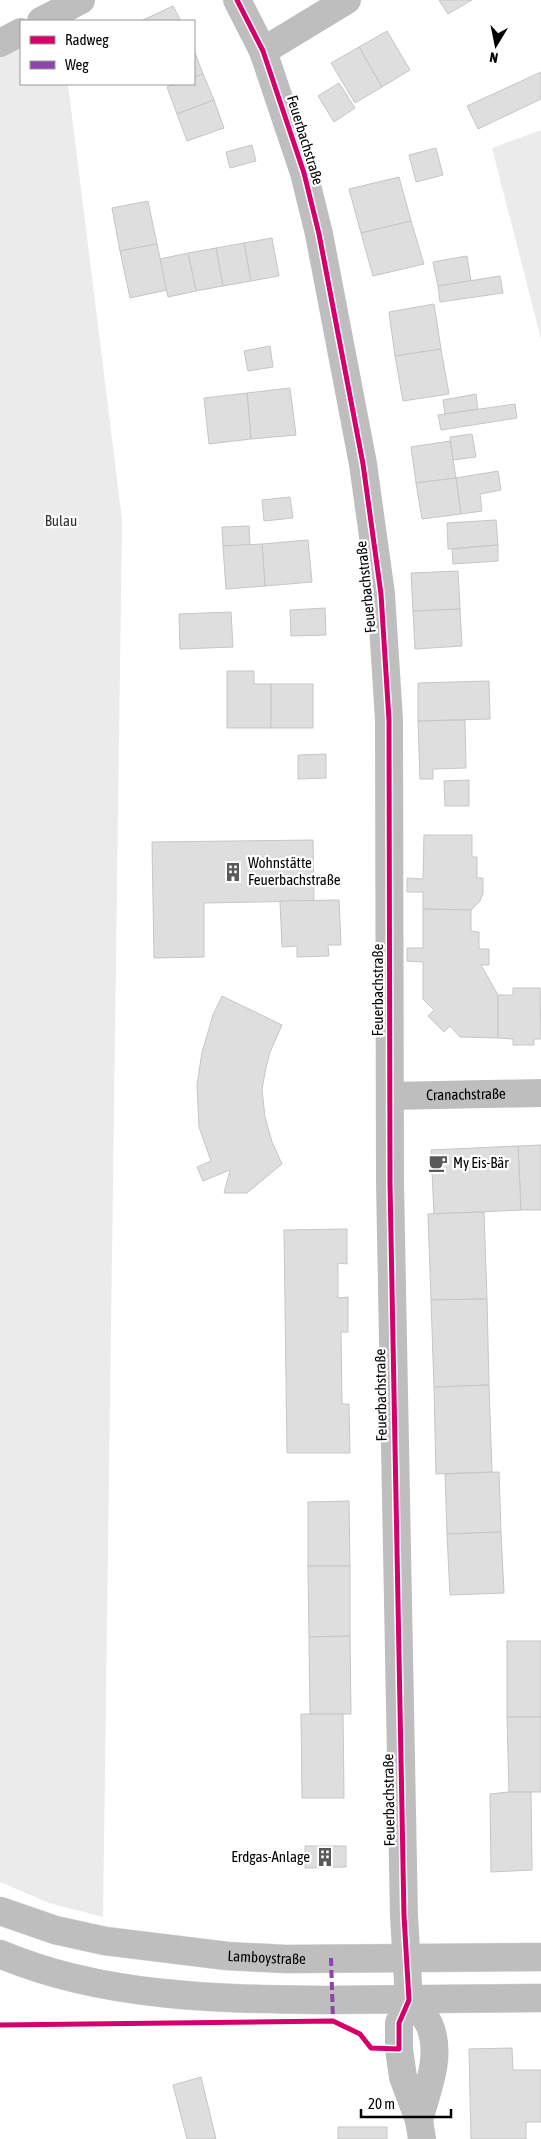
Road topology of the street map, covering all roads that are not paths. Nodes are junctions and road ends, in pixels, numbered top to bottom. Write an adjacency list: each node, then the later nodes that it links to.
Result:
1 (81, 0): 4 (street)
2 (237, 0): 7 (street, Feuerbachstraße)
3 (347, 0): 7 (street)
4 (43, 20)
5 (20, 33): 6 (street)
6 (0, 43)
7 (263, 50): 9 (street, Feuerbachstraße)
8 (541, 1093): 9 (street, Cranachstraße)
9 (391, 1096): 13 (street, Feuerbachstraße)
10 (0, 1910): 13 (street, Lamboystraße)
11 (0, 1954): 15 (street)
12 (541, 1957): 13 (street, Lamboystraße)
13 (406, 1958): 15 (street, Feuerbachstraße)
14 (541, 1998): 15 (street)
15 (409, 2000): 16 (street); 16 (street)
16 (421, 2130)

